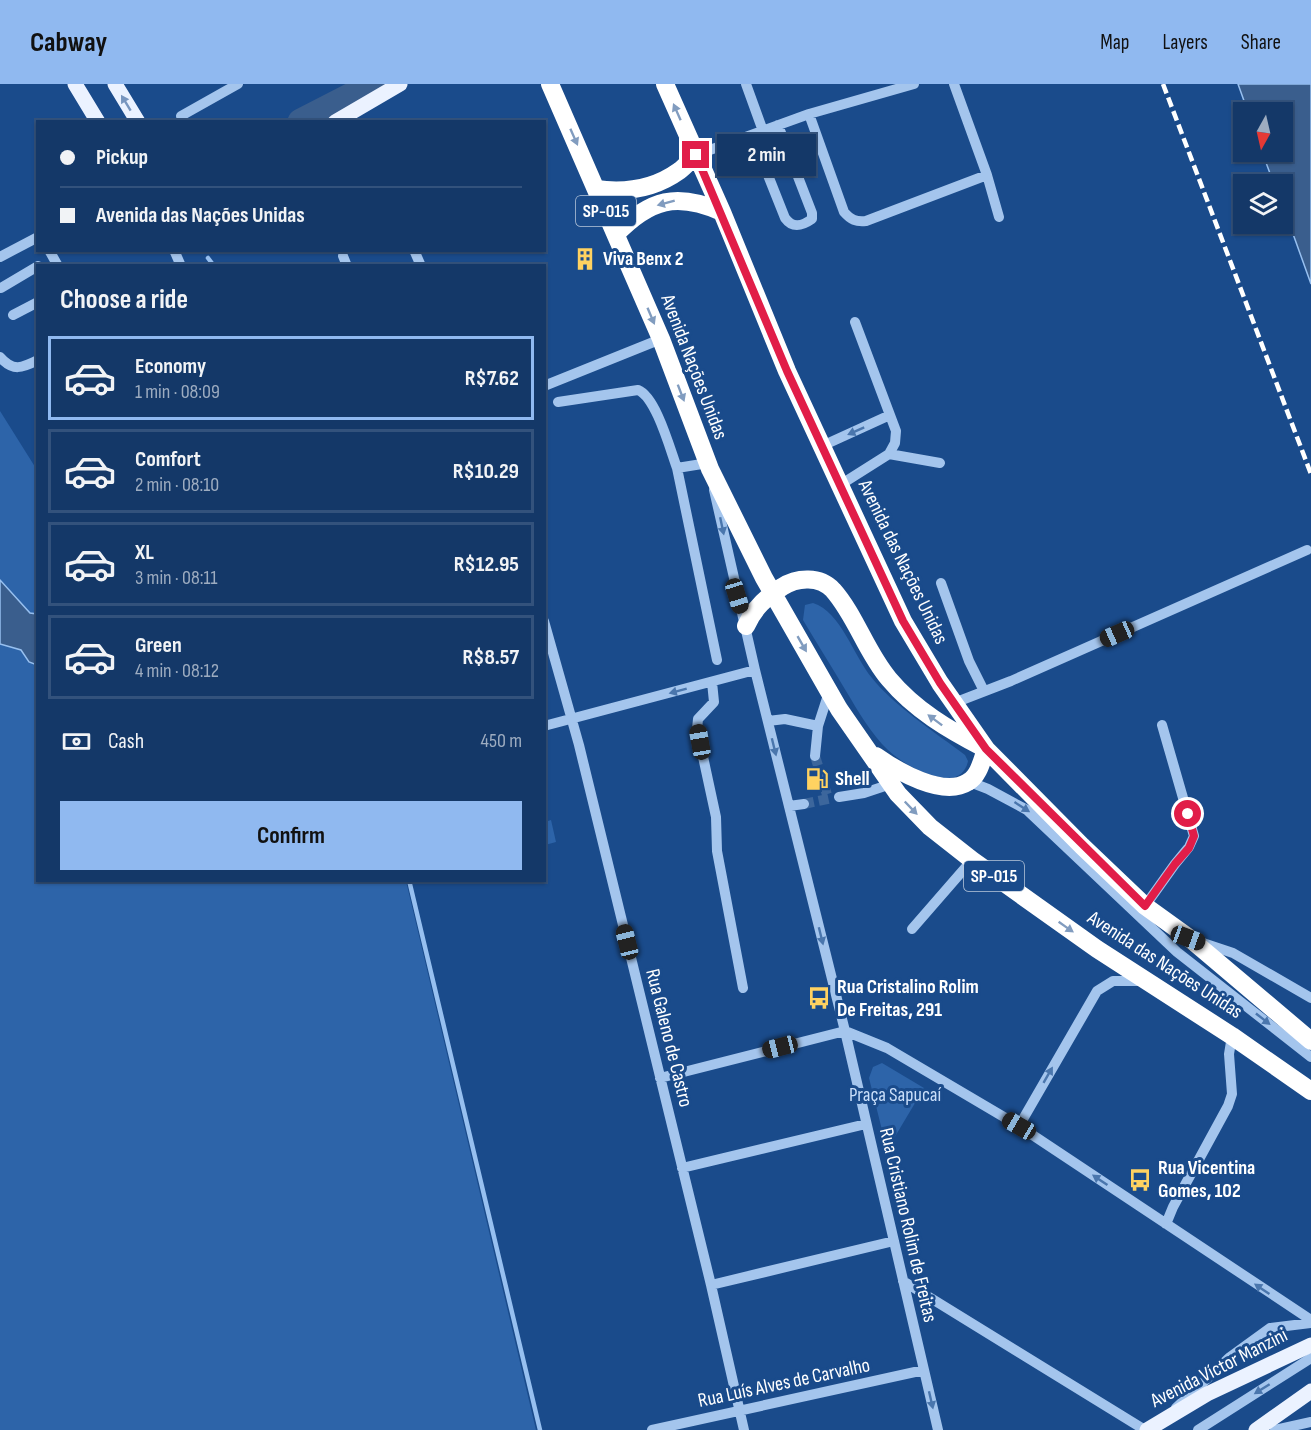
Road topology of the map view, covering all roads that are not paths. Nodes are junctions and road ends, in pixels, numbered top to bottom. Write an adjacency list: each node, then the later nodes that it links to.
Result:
1 (75, 84): 13 (main road)
2 (115, 84): 14 (main road, one-way to 2)
3 (238, 84): 11 (street)
4 (400, 84): 12 (main road)
5 (550, 84): 19 (highway, Avenida Nações Unidas / SP-015, one-way to 19)
6 (665, 84): 17 (highway, Avenida das Nações Unidas, one-way to 6)
7 (746, 84): 16 (street)
8 (914, 84): 10 (street)
9 (954, 84): 18 (street)
10 (809, 114): 15 (street); 18 (street)
11 (180, 116)
12 (355, 116)
13 (97, 120)
14 (137, 120)
15 (778, 125): 16 (street); 16 (street)
16 (758, 133): 17 (street)
17 (696, 155): 19 (highway); 20 (highway, Avenida das Nações Unidas)
18 (987, 175): 21 (street)
19 (596, 189): 22 (highway, Avenida Nações Unidas / SP-015)
20 (722, 212): 22 (highway, one-way to 22); 36 (highway, Avenida das Nações Unidas)
21 (999, 217)
22 (616, 234): 30 (highway, Avenida Nações Unidas / SP-015, one-way to 30)
23 (36, 238): 24 (street)
24 (0, 257)
25 (36, 267): 26 (street)
26 (1, 288)
27 (36, 303): 28 (street)
28 (13, 315)
29 (855, 322): 35 (street)
30 (661, 339): 33 (street); 39 (highway, Avenida Nações Unidas / SP-015, one-way to 39)
31 (0, 357): 32 (street)
32 (36, 361)
33 (546, 385)
34 (558, 402): 40 (street)
35 (890, 415): 36 (street, one-way to 36); 37 (street)
36 (822, 446): 41 (highway, Avenida das Nações Unidas)
37 (889, 454): 38 (street); 41 (street)
38 (940, 463)
39 (709, 466): 40 (street); 44 (highway, Avenida das Nações Unidas / SP-015); 45 (street, Rua Cristiano Rolim de Freitas, one-way to 45)
40 (677, 468): 47 (street)
41 (840, 485): 52 (highway, Avenida das Nações Unidas)
42 (1307, 550): 50 (street)
43 (941, 583): 50 (street)
44 (772, 593): 45 (highway); 51 (highway, Avenida das Nações Unidas / SP-015, one-way to 51); 59 (highway, one-way to 44)
45 (746, 626): 48 (street, Rua Cristiano Rolim de Freitas)
46 (546, 628): 53 (street, Rua Galeno de Castro)
47 (717, 660)
48 (755, 670): 49 (street); 54 (street, Rua Cristiano Rolim de Freitas)
49 (712, 682): 53 (street, one-way to 53); 71 (street)
50 (984, 691): 52 (street)
51 (829, 692): 57 (street); 58 (highway, Avenida das Nações Unidas / SP-015)
52 (954, 703): 59 (highway, Avenida das Nações Unidas)
53 (573, 720): 56 (street); 77 (street, Rua Galeno de Castro)
54 (768, 721): 57 (street); 65 (street, Rua Cristiano Rolim de Freitas, one-way to 65)
55 (1162, 725): 67 (street)
56 (546, 726)
57 (818, 726): 60 (street)
58 (863, 745): 61 (highway); 62 (highway, Avenida das Nações Unidas / SP-015)
59 (986, 749): 61 (highway); 67 (highway, Avenida das Nações Unidas)
60 (815, 756)
61 (970, 782): 76 (street, one-way to 76)
62 (891, 784): 63 (street); 66 (highway, Avenida das Nações Unidas / SP-015, one-way to 66)
63 (839, 797)
64 (804, 804): 65 (street)
65 (789, 806): 73 (street, Rua Cristiano Rolim de Freitas, one-way to 73)
66 (972, 860): 68 (street); 70 (highway, Avenida das Nações Unidas / SP-015, one-way to 70)
67 (1145, 906): 69 (highway, Avenida das Nações Unidas)
68 (912, 929)
69 (1188, 938): 72 (street); 75 (highway, Avenida das Nações Unidas)
70 (1148, 981): 74 (highway, Avenida das Nações Unidas / SP-015); 80 (street, one-way to 70)
71 (743, 988)
72 (1311, 998)
73 (845, 1031): 77 (street); 79 (street, Rua Cristiano Rolim de Freitas); 80 (street)
74 (1232, 1036): 78 (highway, Avenida das Nações Unidas / SP-015); 82 (street)
75 (1311, 1041)
76 (1311, 1057)
77 (660, 1078): 81 (street, Rua Galeno de Castro)
78 (1311, 1091)
79 (866, 1124): 81 (street); 83 (street, Rua Cristiano Rolim de Freitas)
80 (1019, 1126): 82 (street, one-way to 80)
81 (682, 1168): 85 (street, Rua Galeno de Castro)
82 (1167, 1224): 86 (street, one-way to 82)
83 (894, 1240): 84 (street, Rua Cristiano Rolim de Freitas); 85 (street)
84 (903, 1281): 89 (street, Rua Cristiano Rolim de Freitas); 97 (street)
85 (711, 1285): 91 (street, Rua Galeno de Castro)
86 (1311, 1322): 92 (street)
87 (1311, 1345): 92 (main road, Avenida Víctor Manzini)
88 (1311, 1358): 98 (street, one-way to 98)
89 (924, 1370): 91 (street, Rua Luís Alves de Carvalho); 96 (street, Rua Cristiano Rolim de Freitas, one-way to 96)
90 (1311, 1391): 99 (main road)
91 (740, 1411): 94 (street, Rua Luís Alves de Carvalho); 95 (street, Rua Galeno de Castro)
92 (1166, 1417): 97 (main road, Avenida Víctor Manzini)
93 (1311, 1422): 100 (street)
94 (652, 1430)
95 (744, 1430)
96 (938, 1430)
97 (1146, 1430)
98 (1198, 1430)
99 (1256, 1430)
100 (1275, 1430)

